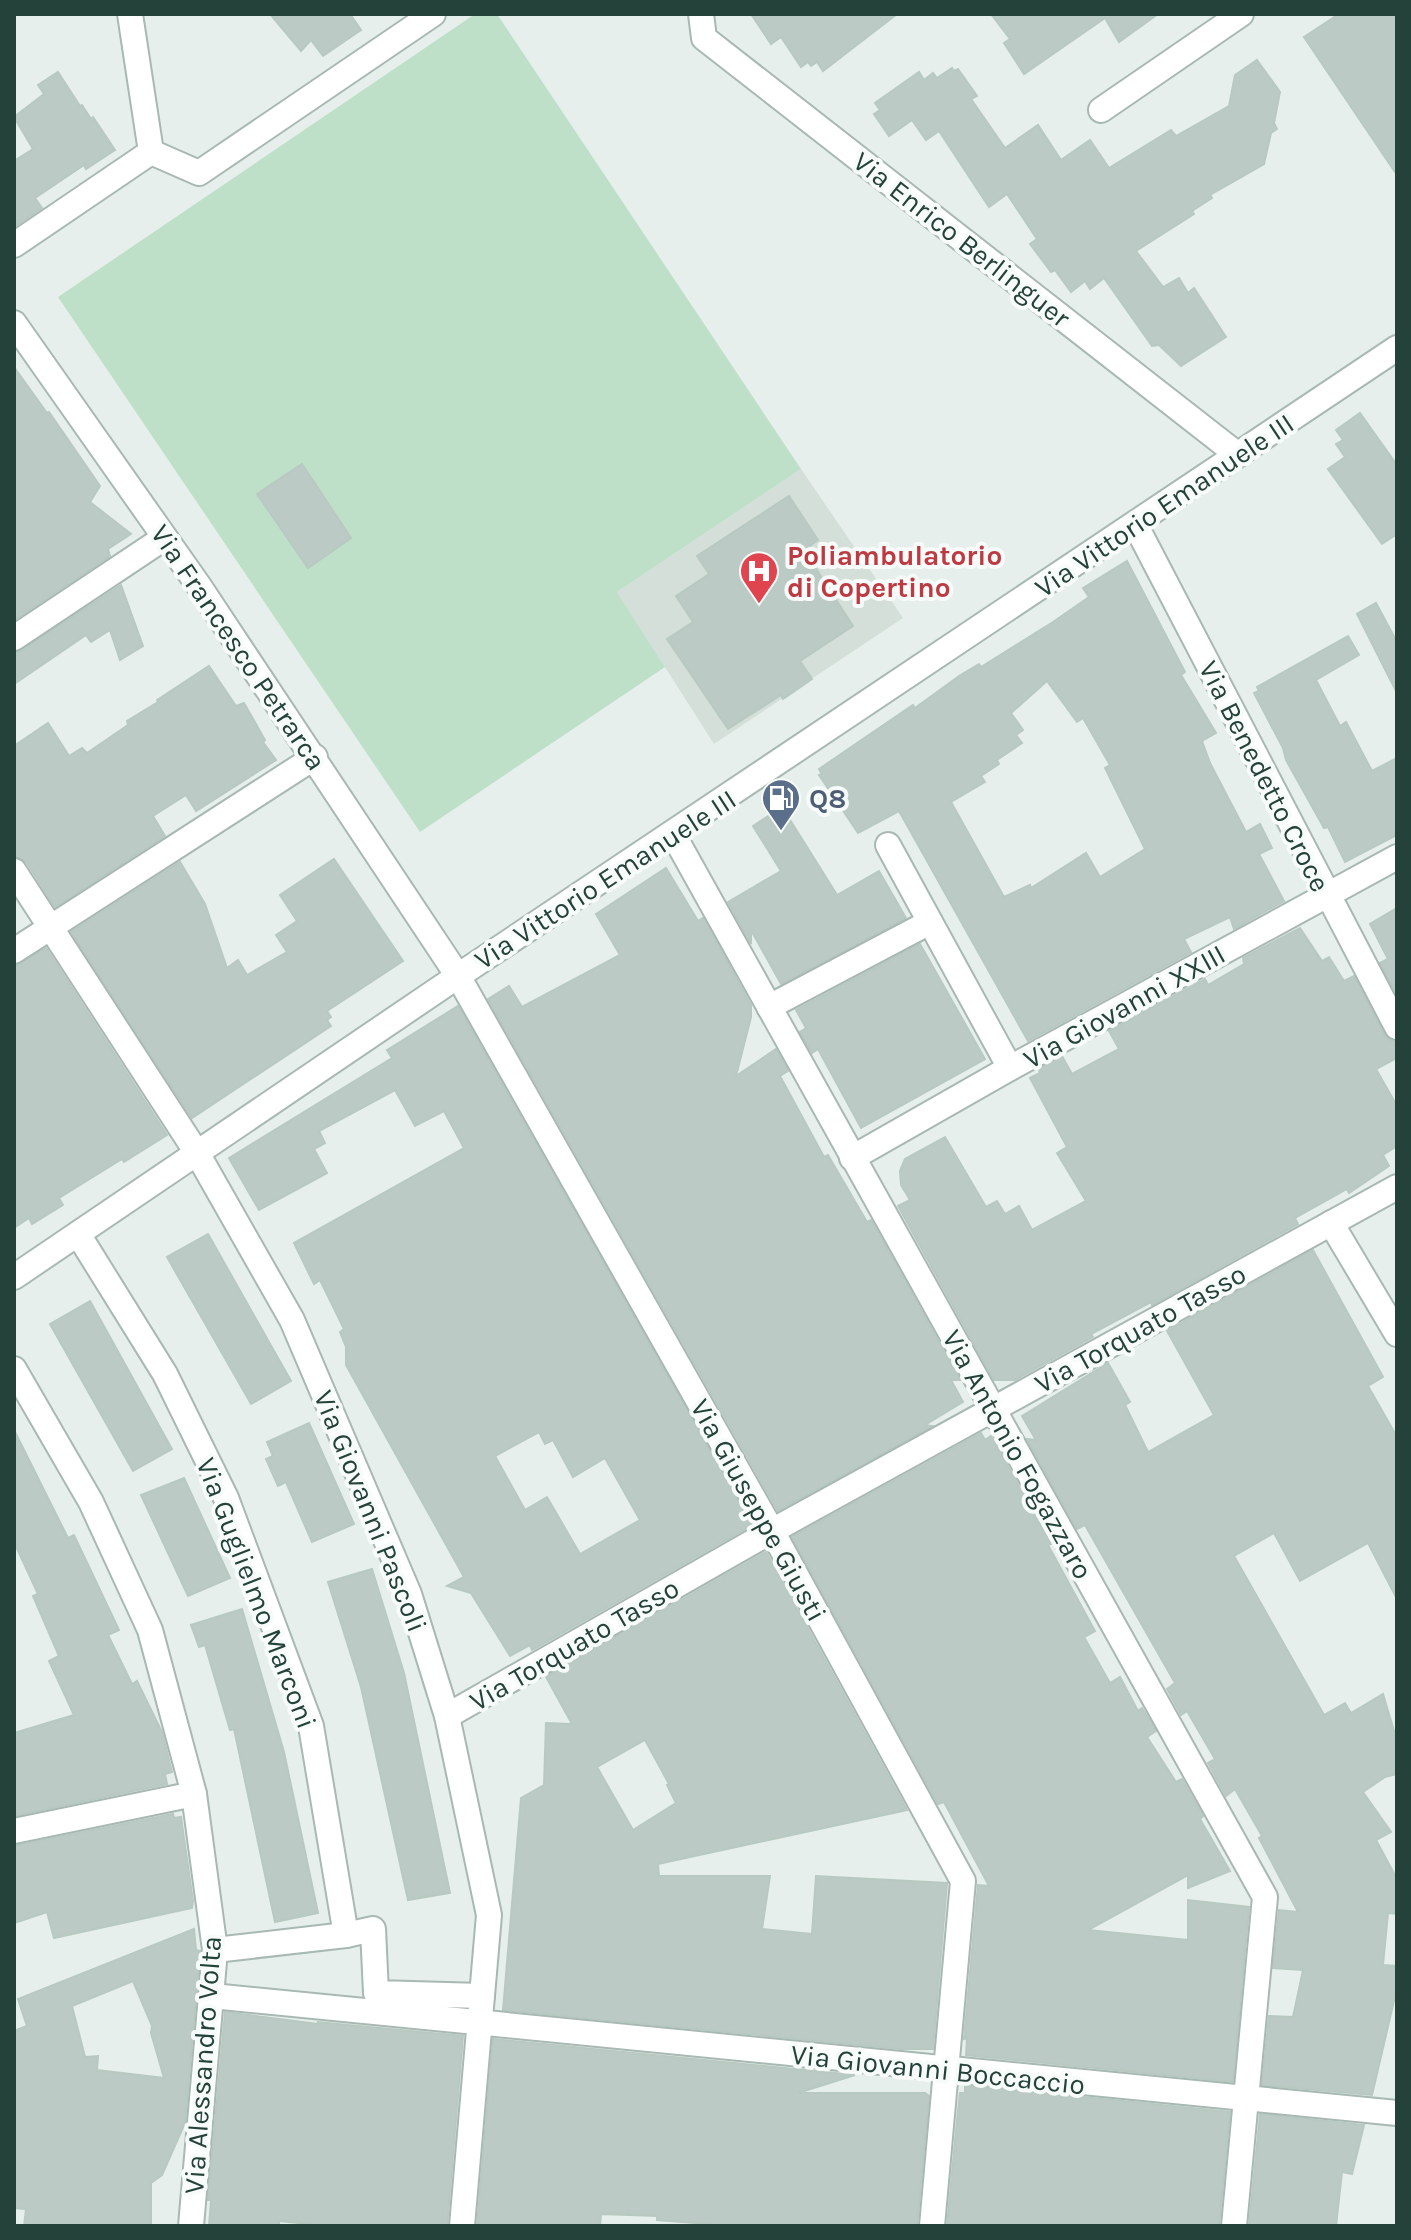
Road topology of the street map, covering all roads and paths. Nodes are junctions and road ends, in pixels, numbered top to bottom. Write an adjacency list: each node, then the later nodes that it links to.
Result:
1 (130, 14): 6 (street)
2 (433, 14): 6 (street)
3 (701, 14): 10 (street, Via Enrico Berlinguer)
4 (1241, 14): 5 (street)
5 (1101, 110)
6 (151, 152): 7 (street)
7 (14, 245)
8 (14, 323): 12 (street, Via Francesco Petrarca)
9 (1397, 348): 10 (street, Via Vittorio Emanuele III)
10 (1238, 455): 11 (street, Via Vittorio Emanuele III)
11 (1135, 524): 15 (street, Via Vittorio Emanuele III); 19 (street, Via Benedetto Croce)
12 (164, 538): 13 (street); 14 (street, Via Francesco Petrarca)
13 (14, 638)
14 (315, 757): 21 (street); 23 (street, Via Francesco Petrarca)
15 (673, 834): 23 (street, Via Vittorio Emanuele III); 24 (street, Via Antonio Fogazzaro)
16 (888, 845): 20 (street)
17 (1397, 857): 19 (street, Via Giovanni XXIII)
18 (14, 871): 21 (street, Via Giovanni Pascoli)
19 (1327, 896): 25 (street, Via Benedetto Croce); 26 (street, Via Giovanni XXIII)
20 (930, 922): 24 (street); 26 (street)
21 (51, 925): 22 (street); 27 (street, Via Giovanni Pascoli)
22 (14, 951)
23 (458, 976): 27 (street, Via Vittorio Emanuele III); 36 (street, Via Giuseppe Giusti)
24 (769, 1007): 28 (street, Via Antonio Fogazzaro)
25 (1397, 1027)
26 (1010, 1068): 28 (street, Via Giovanni XXIII)
27 (197, 1153): 31 (street, Via Vittorio Emanuele III); 37 (street, Via Giovanni Pascoli)
28 (852, 1158): 35 (street, Via Antonio Fogazzaro)
29 (1397, 1187): 30 (street, Via Torquato Tasso)
30 (1331, 1223): 33 (street); 35 (street, Via Torquato Tasso)
31 (78, 1234): 32 (street, Via Vittorio Emanuele III); 40 (street, Via Guglielmo Marconi)
32 (14, 1277)
33 (1397, 1334)
34 (14, 1369): 38 (street, Via Alessandro Volta)
35 (993, 1410): 36 (street, Via Torquato Tasso); 46 (street, Via Antonio Fogazzaro)
36 (772, 1531): 37 (street, Via Torquato Tasso); 45 (street, Via Giuseppe Giusti)
37 (447, 1716): 43 (street, Via Giovanni Pascoli)
38 (194, 1794): 39 (street); 41 (street, Via Alessandro Volta)
39 (14, 1831)
40 (346, 1935): 41 (street); 43 (street)
41 (215, 1950): 42 (street, Via Alessandro Volta)
42 (212, 1996): 44 (street, Via Giovanni Boccaccio); 48 (street, Via Alessandro Volta)
43 (482, 1996): 44 (street, Via Giovanni Pascoli)
44 (480, 2023): 45 (street, Via Giovanni Boccaccio); 49 (street, Via Giovanni Pascoli)
45 (945, 2070): 46 (street, Via Giovanni Boccaccio); 50 (street, Via Giuseppe Giusti)
46 (1246, 2098): 47 (street, Via Giovanni Boccaccio); 51 (street, Via Antonio Fogazzaro)
47 (1397, 2113)
48 (191, 2226)
49 (462, 2226)
50 (932, 2226)
51 (1234, 2226)

